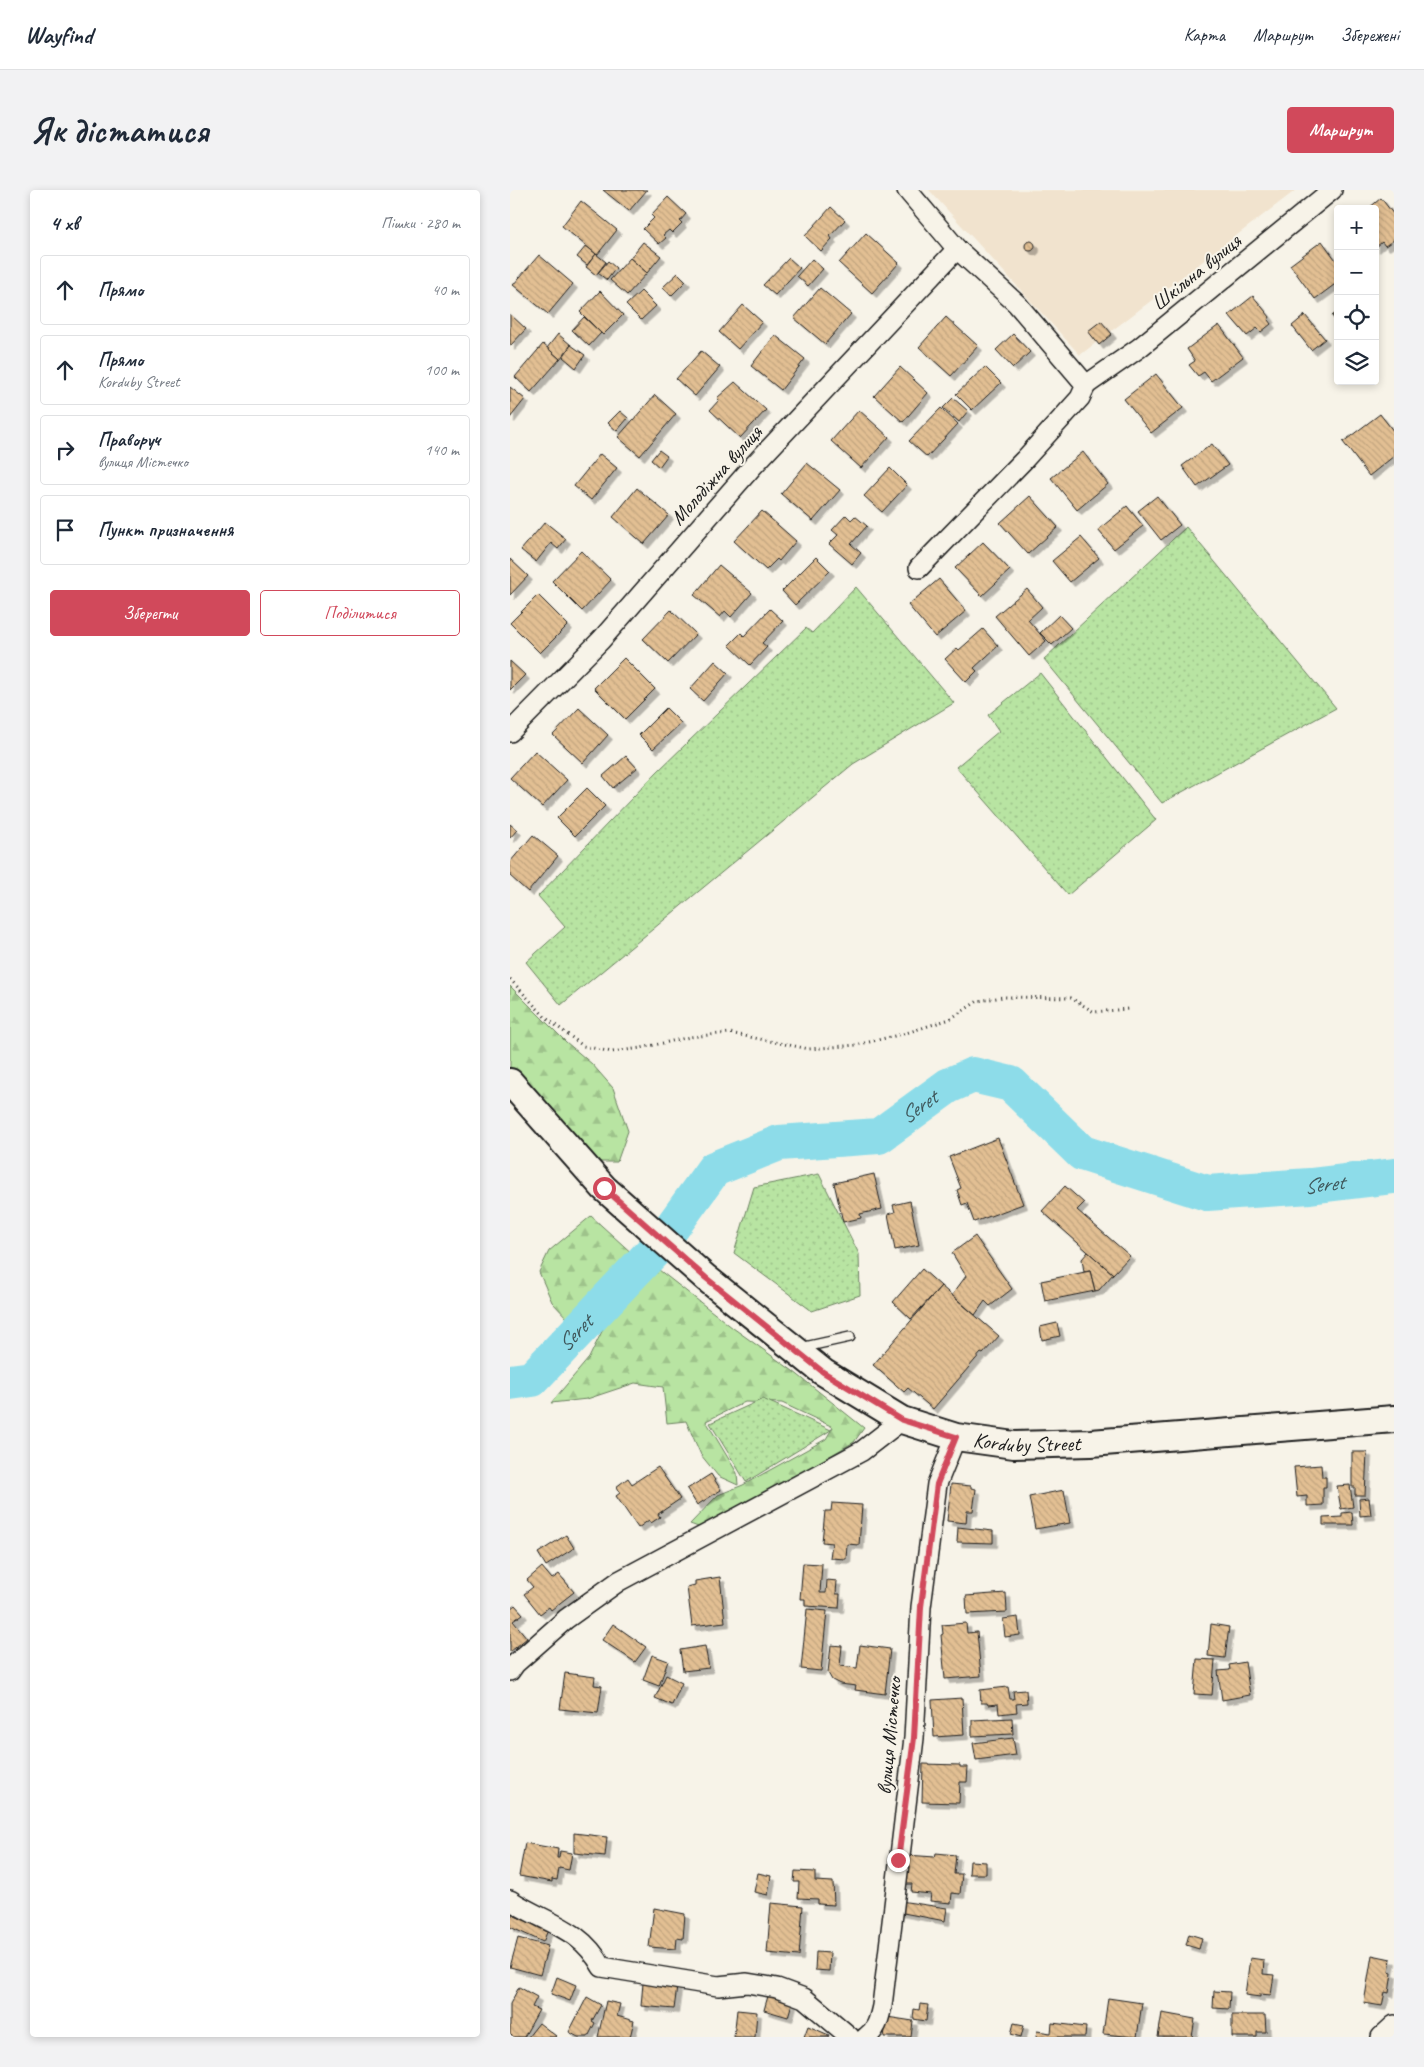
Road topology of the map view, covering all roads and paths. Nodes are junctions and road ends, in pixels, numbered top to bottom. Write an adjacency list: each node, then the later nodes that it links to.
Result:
1 (907, 190): 3 (street)
2 (1332, 190): 4 (street, Шкільна вулиця)
3 (957, 249): 4 (street); 6 (street, Молодіжна вулиця)
4 (1086, 385): 5 (street)
5 (919, 568)
6 (510, 732)
7 (510, 979): 8 (path)
8 (1128, 1009)
9 (510, 1082): 11 (street, Korduby Street)
10 (850, 1338): 11 (lane)
11 (795, 1349): 13 (street, Korduby Street)
12 (1394, 1419): 14 (street, Korduby Street)
13 (902, 1420): 14 (street, Korduby Street); 15 (street)
14 (956, 1437): 19 (street, вулиця Містечко)
15 (510, 1671)
16 (510, 1900): 18 (street)
17 (1394, 2024): 20 (street)
18 (850, 2037)
19 (866, 2037)
20 (1381, 2037)

